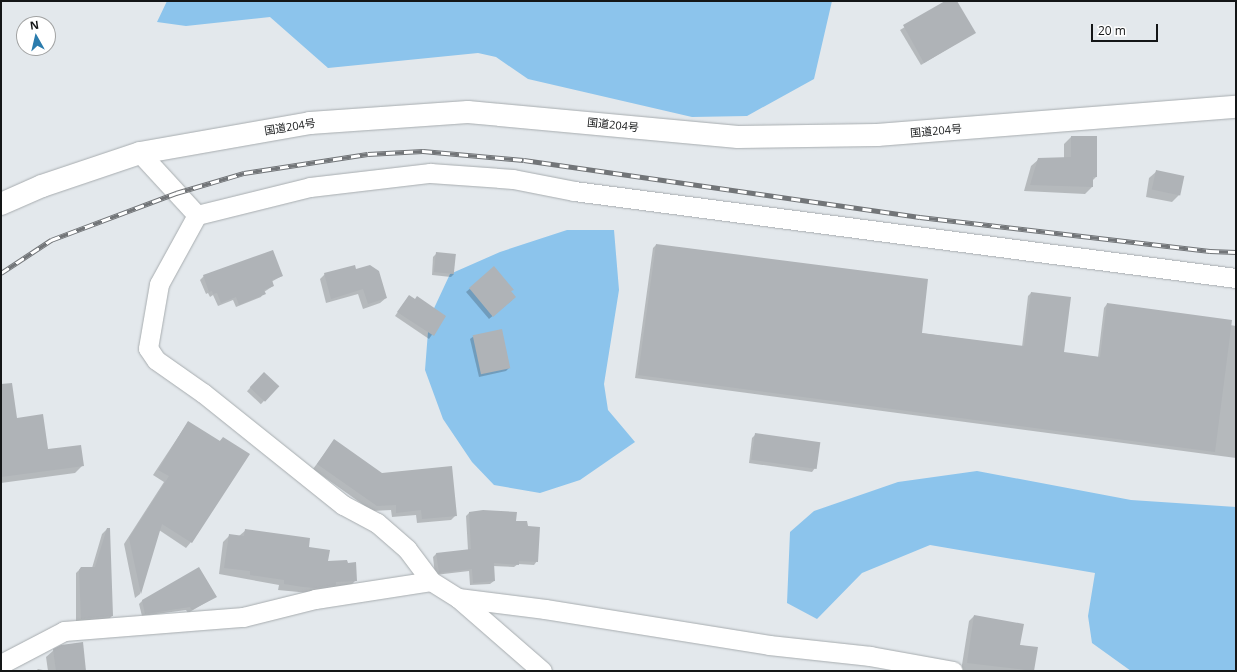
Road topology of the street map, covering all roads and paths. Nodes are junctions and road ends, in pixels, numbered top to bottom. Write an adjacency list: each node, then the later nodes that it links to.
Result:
1 (1236, 107): 2 (highway, 国道204号)
2 (140, 153): 3 (highway, 国道204号); 4 (street)
3 (1, 204)
4 (197, 215): 5 (street); 6 (street)
5 (1236, 278)
6 (431, 581): 7 (street); 8 (street)
7 (458, 598): 9 (street); 10 (street)
8 (1, 664)
9 (542, 671)
10 (953, 671)

